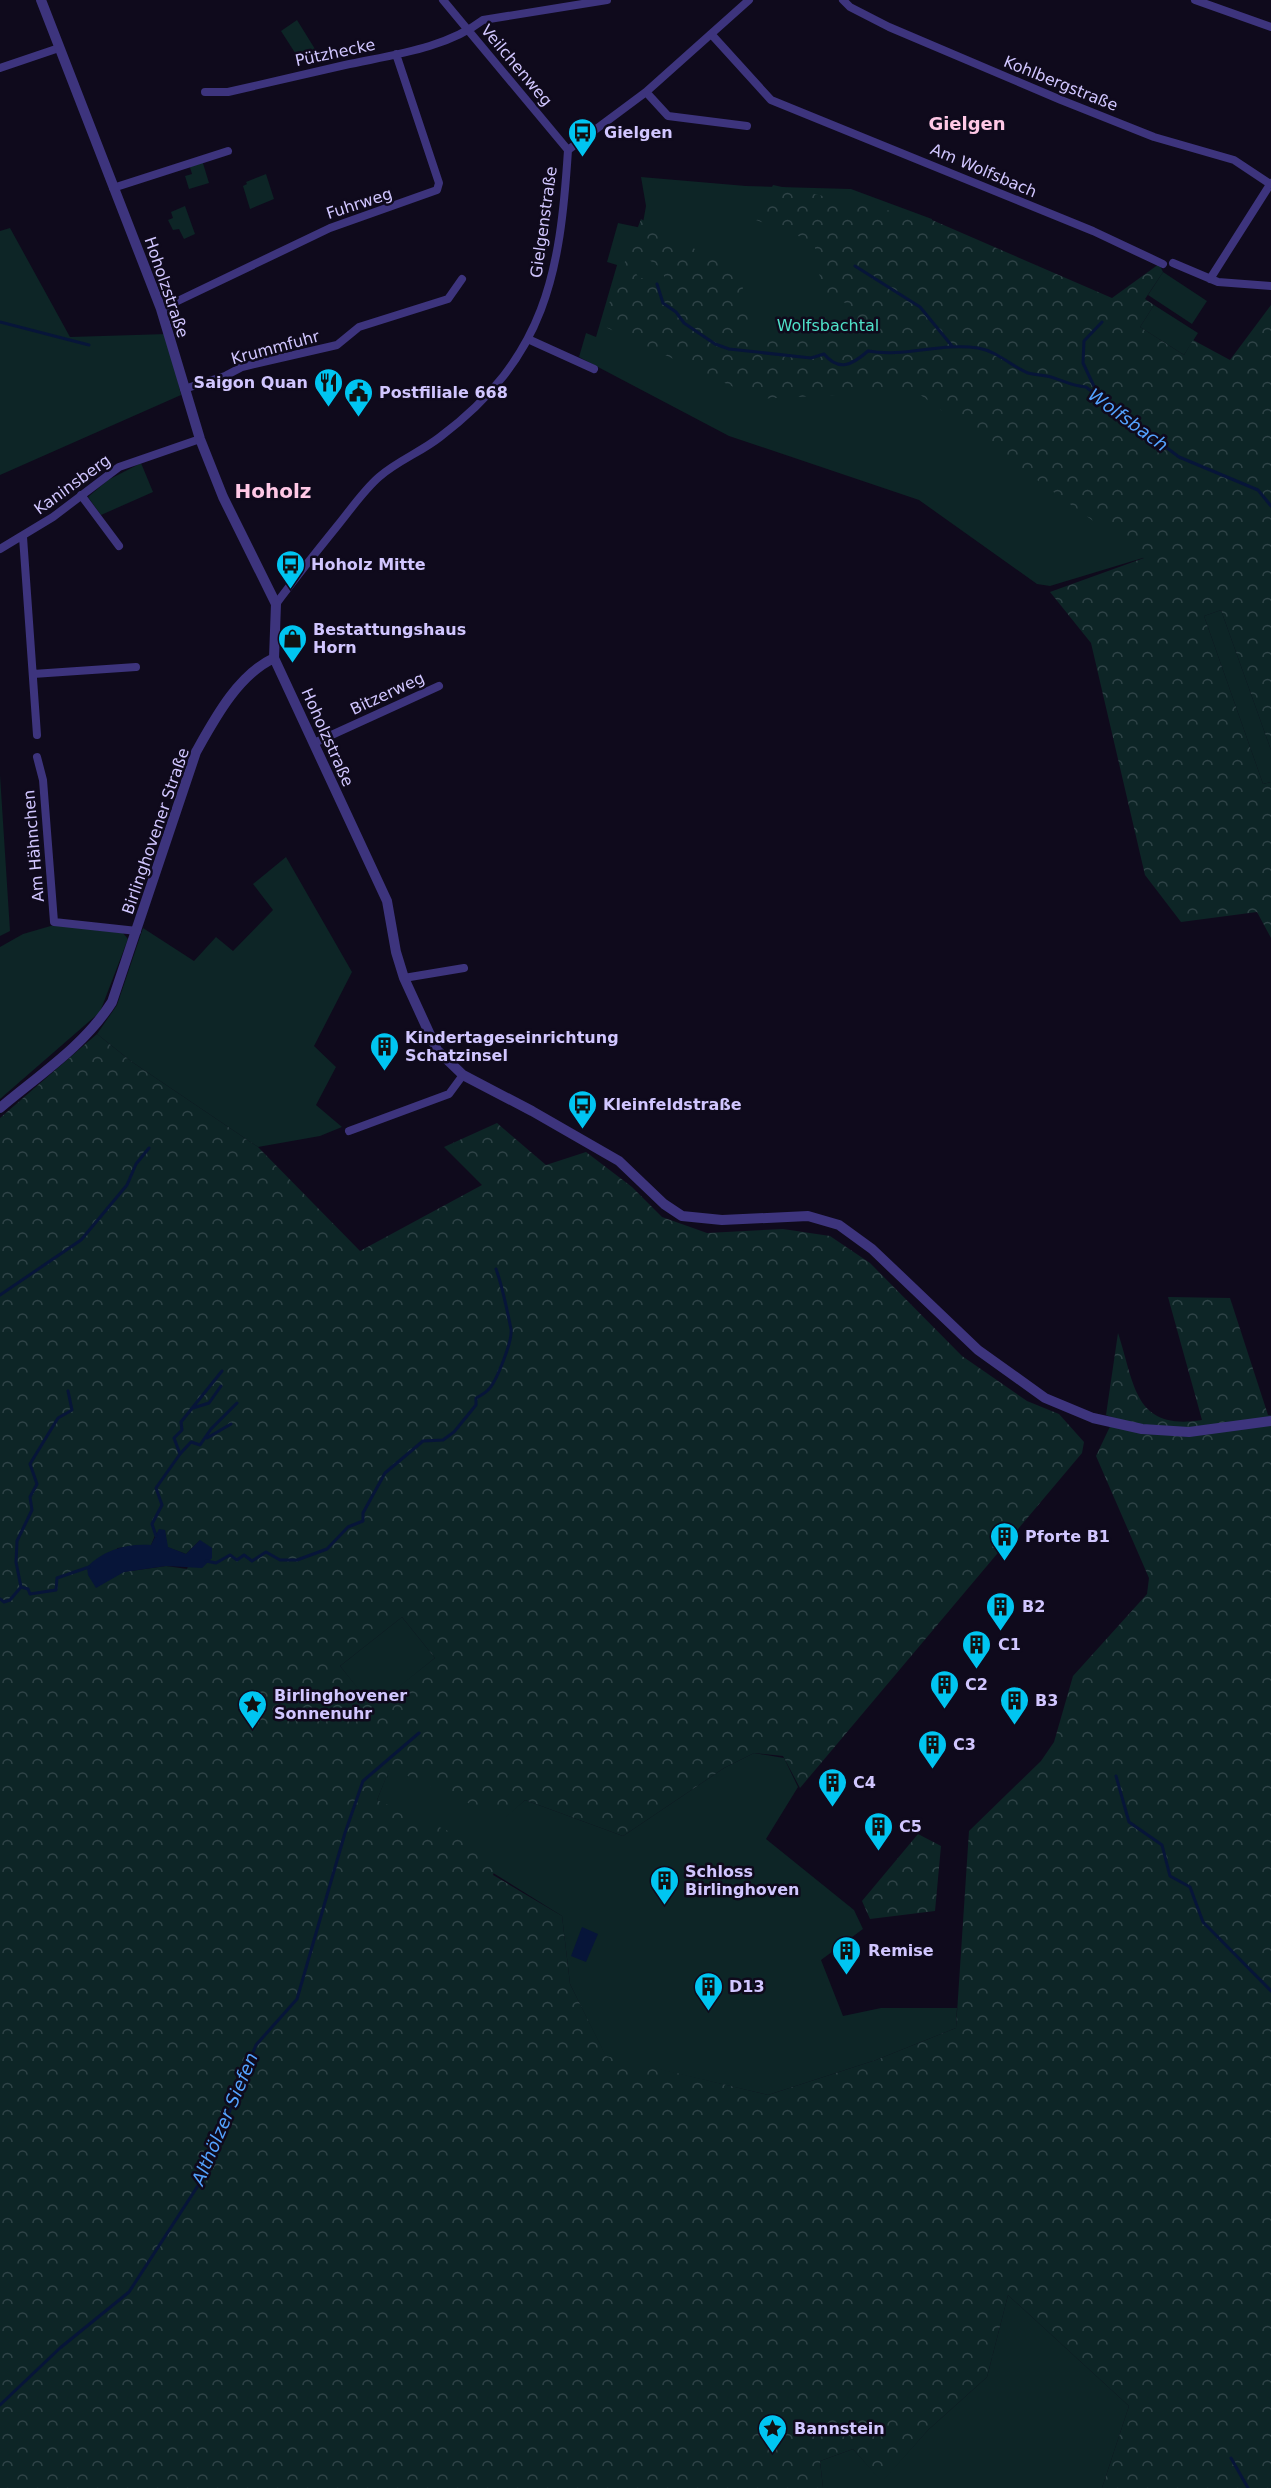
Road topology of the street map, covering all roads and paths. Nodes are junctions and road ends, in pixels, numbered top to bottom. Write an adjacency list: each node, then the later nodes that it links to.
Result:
1 (40, 0): 10 (street, Hoholzstraße)
2 (443, 0): 8 (street, Veilchenweg)
3 (607, 0): 8 (street, Pützhecke)
4 (749, 0): 9 (street, Gielgenstraße)
5 (843, 0): 18 (street, Kohlbergstraße)
6 (1195, 0): 7 (street)
7 (1271, 27)
8 (469, 31): 11 (street, Pützhecke); 16 (street, Veilchenweg)
9 (712, 34): 14 (street, Gielgenstraße); 21 (street, Am Wolfsbach)
10 (59, 48): 12 (street); 19 (street, Hoholzstraße)
11 (396, 54): 13 (street, Pützhecke); 23 (street, Fuhrweg)
12 (0, 68)
13 (205, 92)
14 (646, 93): 15 (street); 16 (street, Gielgenstraße)
15 (747, 126)
16 (568, 150): 24 (street, Gielgenstraße)
17 (228, 151): 19 (street)
18 (1270, 183): 21 (street)
19 (113, 188): 23 (street, Hoholzstraße)
20 (462, 279): 26 (street, Krummfuhr)
21 (1210, 279): 22 (street, Am Wolfsbach)
22 (1271, 286)
23 (161, 309): 26 (street, Hoholzstraße)
24 (530, 340): 25 (street); 32 (street, Gielgenstraße)
25 (594, 369)
26 (184, 389): 27 (street, Hoholzstraße)
27 (200, 439): 28 (street, Kaninsberg); 32 (street, Hoholzstraße)
28 (81, 495): 29 (street, Kaninsberg); 30 (street)
29 (23, 537): 31 (street, Kaninsberg); 35 (street)
30 (119, 546)
31 (0, 549)
32 (276, 604): 33 (street, Hoholzstraße)
33 (274, 658): 38 (street, Hoholzstraße); 40 (street, Birlinghovener Straße)
34 (136, 667): 35 (street)
35 (33, 674): 37 (street)
36 (439, 686): 38 (street, Bitzerweg)
37 (36, 735)
38 (314, 743): 42 (street, Hoholzstraße)
39 (37, 757): 40 (street, Am Hähnchen)
40 (136, 934): 44 (street, Birlinghovener Straße)
41 (464, 968): 42 (street)
42 (404, 978): 43 (street, Hoholzstraße)
43 (463, 1075): 45 (street); 46 (street, Hoholzstraße)
44 (0, 1108)
45 (349, 1131)
46 (1271, 1421)

